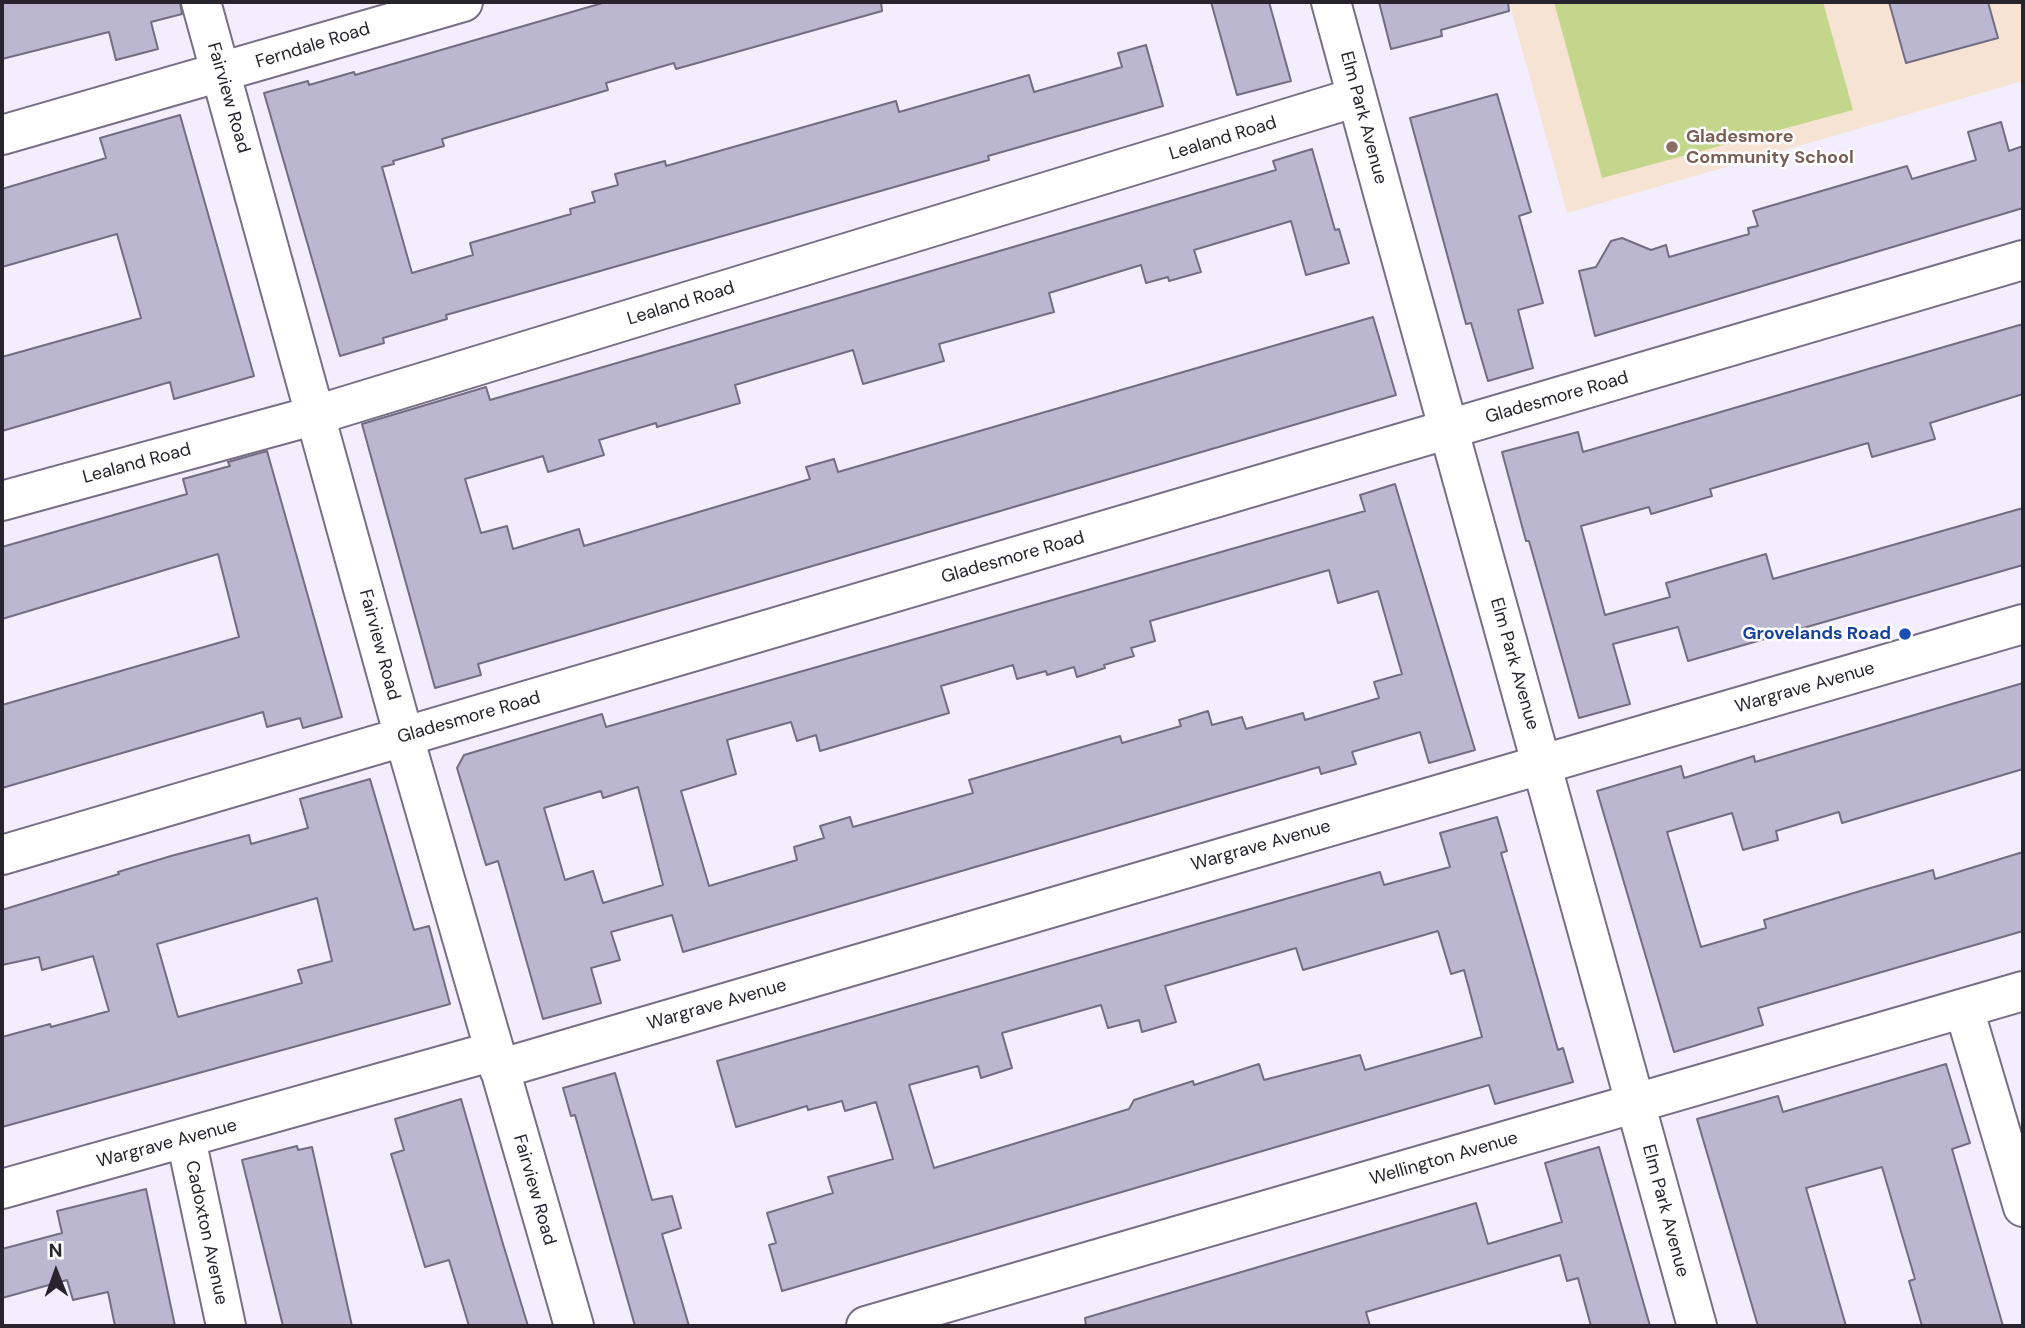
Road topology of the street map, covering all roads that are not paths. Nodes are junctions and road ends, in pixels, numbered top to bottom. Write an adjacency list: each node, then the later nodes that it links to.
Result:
1 (201, 2): 4 (street, Fairview Road)
2 (463, 2): 4 (street, Ferndale Road)
3 (1331, 2): 5 (street, Elm Park Avenue)
4 (221, 74): 6 (street, Ferndale Road); 8 (street, Fairview Road)
5 (1357, 97): 8 (street, Lealand Road); 9 (street, Elm Park Avenue)
6 (2, 135)
7 (2023, 260): 9 (street, Gladesmore Road)
8 (316, 415): 10 (street, Lealand Road); 12 (street, Fairview Road)
9 (1447, 431): 12 (street, Gladesmore Road); 13 (street, Elm Park Avenue)
10 (2, 501)
11 (2023, 624): 13 (street, Wargrave Avenue)
12 (404, 737): 14 (street, Gladesmore Road); 17 (street, Fairview Road)
13 (1542, 764): 17 (street, Wargrave Avenue); 18 (street, Elm Park Avenue)
14 (2, 855)
15 (2023, 991): 16 (street, Wellington Avenue)
16 (1964, 1009): 18 (street, Wellington Avenue); 21 (street)
17 (497, 1060): 19 (street, Wargrave Avenue); 23 (street, Fairview Road)
18 (1635, 1103): 24 (street, Wellington Avenue); 25 (street, Elm Park Avenue)
19 (186, 1139): 20 (street, Wargrave Avenue); 22 (street, Cadoxton Avenue)
20 (2, 1189)
21 (2023, 1208)
22 (226, 1326)
23 (574, 1326)
24 (866, 1326)
25 (1697, 1326)

